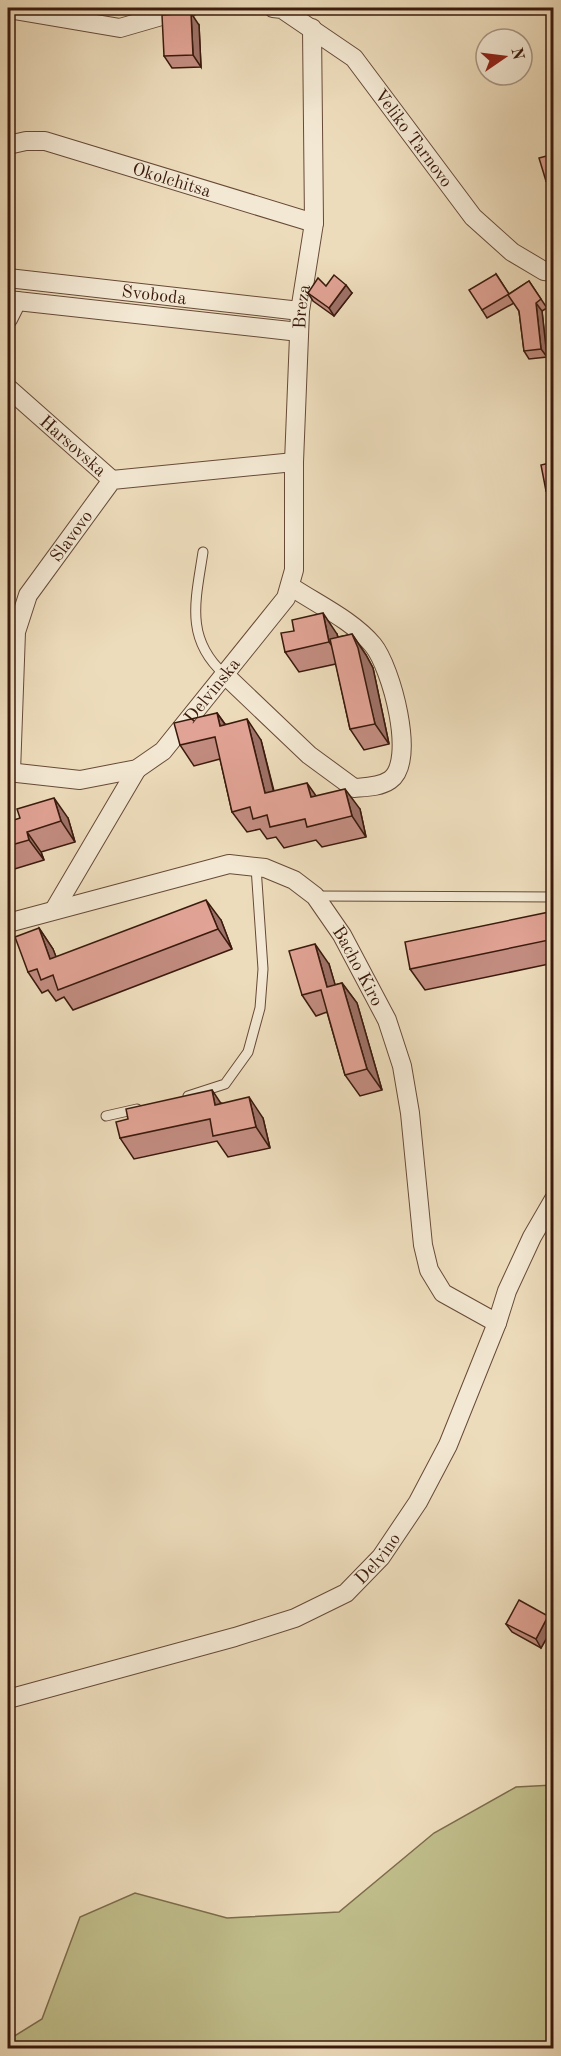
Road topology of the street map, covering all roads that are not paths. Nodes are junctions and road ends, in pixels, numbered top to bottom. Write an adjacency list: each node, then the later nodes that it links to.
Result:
1 (189, 8): 3 (street)
2 (273, 8): 4 (street, Veliko Tarnovo)
3 (8, 9)
4 (312, 28): 6 (street, Breza); 7 (street, Veliko Tarnovo)
5 (8, 145): 6 (street, Okolchitsa)
6 (314, 223): 10 (street, Breza)
7 (554, 272)
8 (8, 278): 10 (street, Svoboda)
9 (12, 300): 11 (street); 12 (street, Svoboda)
10 (300, 310): 12 (street, Breza)
11 (8, 319)
12 (299, 332): 14 (street, Breza)
13 (8, 388): 15 (street, Harsovska)
14 (294, 462): 15 (street); 17 (street, Breza)
15 (112, 480): 20 (street, Slavovo)
16 (203, 552): 18 (lane)
17 (290, 586): 18 (street, Delvinska); 18 (street)
18 (224, 674): 19 (street, Delvinska)
19 (137, 769): 20 (street, Delvinska); 24 (street)
20 (9, 772)
21 (256, 867): 22 (street, Bacho Kiro); 24 (street, Bacho Kiro); 26 (lane)
22 (315, 896): 23 (lane); 30 (street, Bacho Kiro)
23 (554, 897)
24 (54, 910): 25 (street, Bacho Kiro)
25 (8, 923)
26 (182, 1097)
27 (150, 1106): 28 (lane)
28 (106, 1116)
29 (554, 1200): 30 (street, Delvino)
30 (497, 1323): 31 (street, Delvino)
31 (8, 1700)

